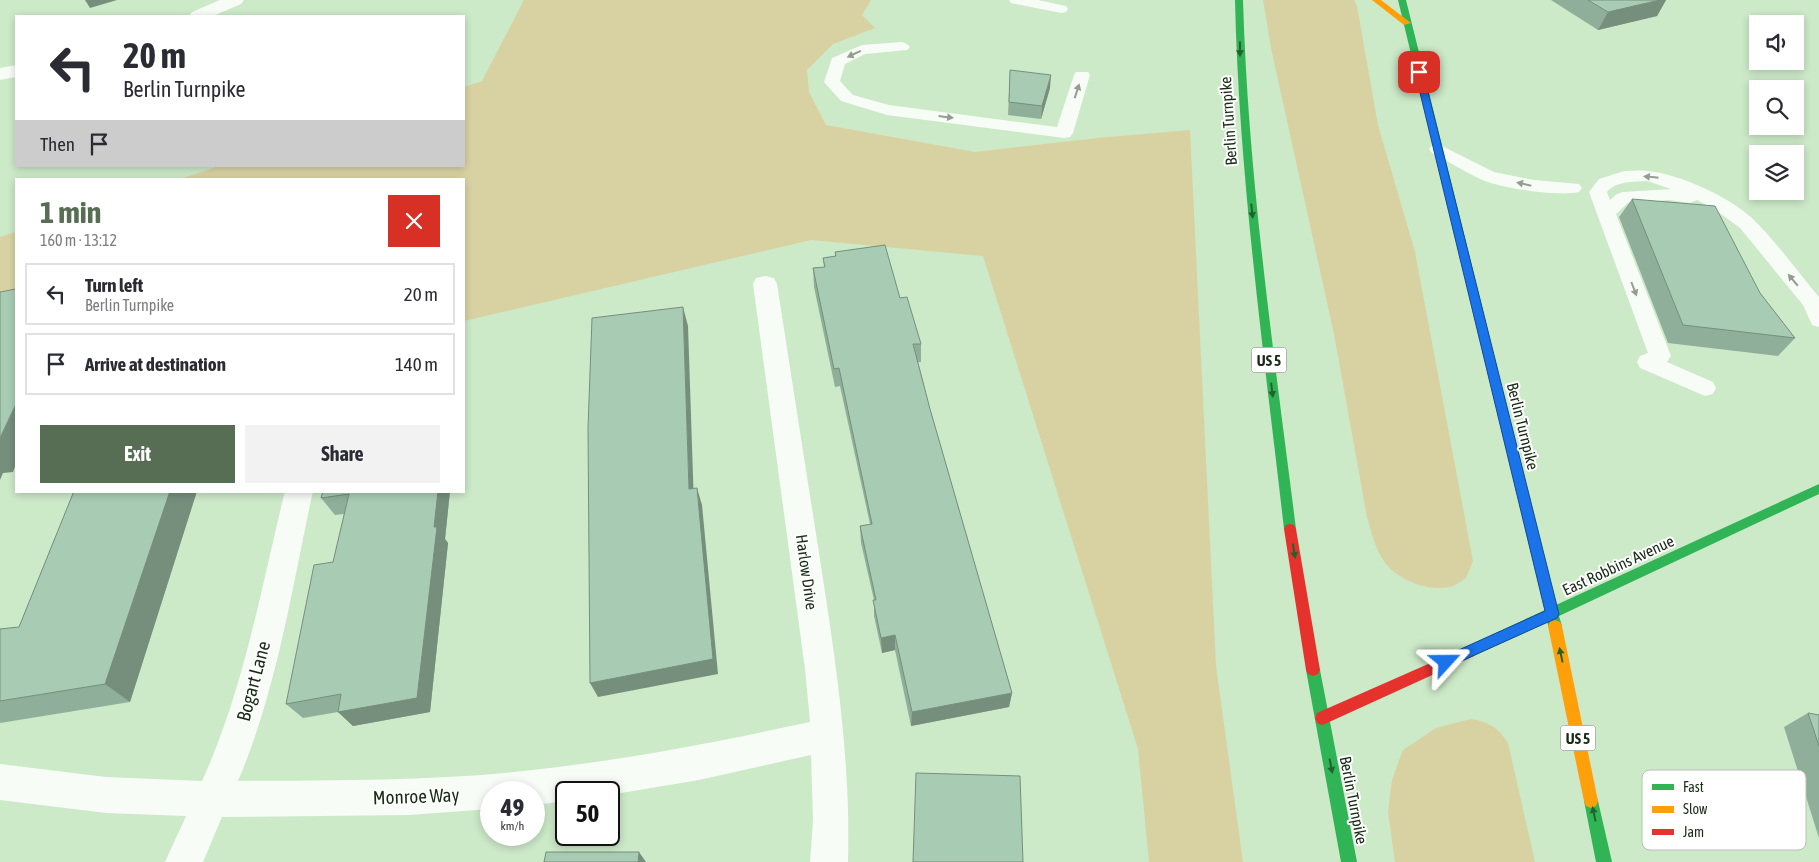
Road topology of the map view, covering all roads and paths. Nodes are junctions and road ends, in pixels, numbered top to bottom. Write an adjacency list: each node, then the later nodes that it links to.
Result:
1 (235, 0): 7 (street)
2 (1016, 0): 6 (lane)
3 (1239, 0): 21 (main road, Berlin Turnpike / US 5, one-way to 21)
4 (1376, 0): 8 (main road)
5 (1402, 0): 8 (main road, Berlin Turnpike / US 5)
6 (1062, 9)
7 (200, 15)
8 (1407, 23): 13 (main road, Berlin Turnpike / US 5)
9 (902, 48): 12 (lane, one-way to 12)
10 (15, 71): 11 (street)
11 (0, 74)
12 (1082, 75)
13 (1438, 150): 14 (lane, one-way to 13); 20 (main road, Berlin Turnpike / US 5)
14 (1573, 188)
15 (765, 284): 22 (street, Harlow Drive)
16 (1817, 309): 17 (lane, one-way to 17)
17 (1705, 388)
18 (1819, 489): 20 (main road, East Robbins Avenue)
19 (299, 493): 24 (street, Bogart Lane)
20 (1552, 614): 21 (main road, East Robbins Avenue); 28 (main road, Berlin Turnpike / US 5, one-way to 20)
21 (1322, 718): 27 (main road, Berlin Turnpike / US 5, one-way to 27)
22 (828, 734): 24 (street, Monroe Way); 26 (street, Harlow Drive)
23 (0, 782): 24 (street, Monroe Way)
24 (212, 799): 25 (street, Bogart Lane)
25 (184, 862)
26 (829, 862)
27 (1349, 862)
28 (1604, 862)

